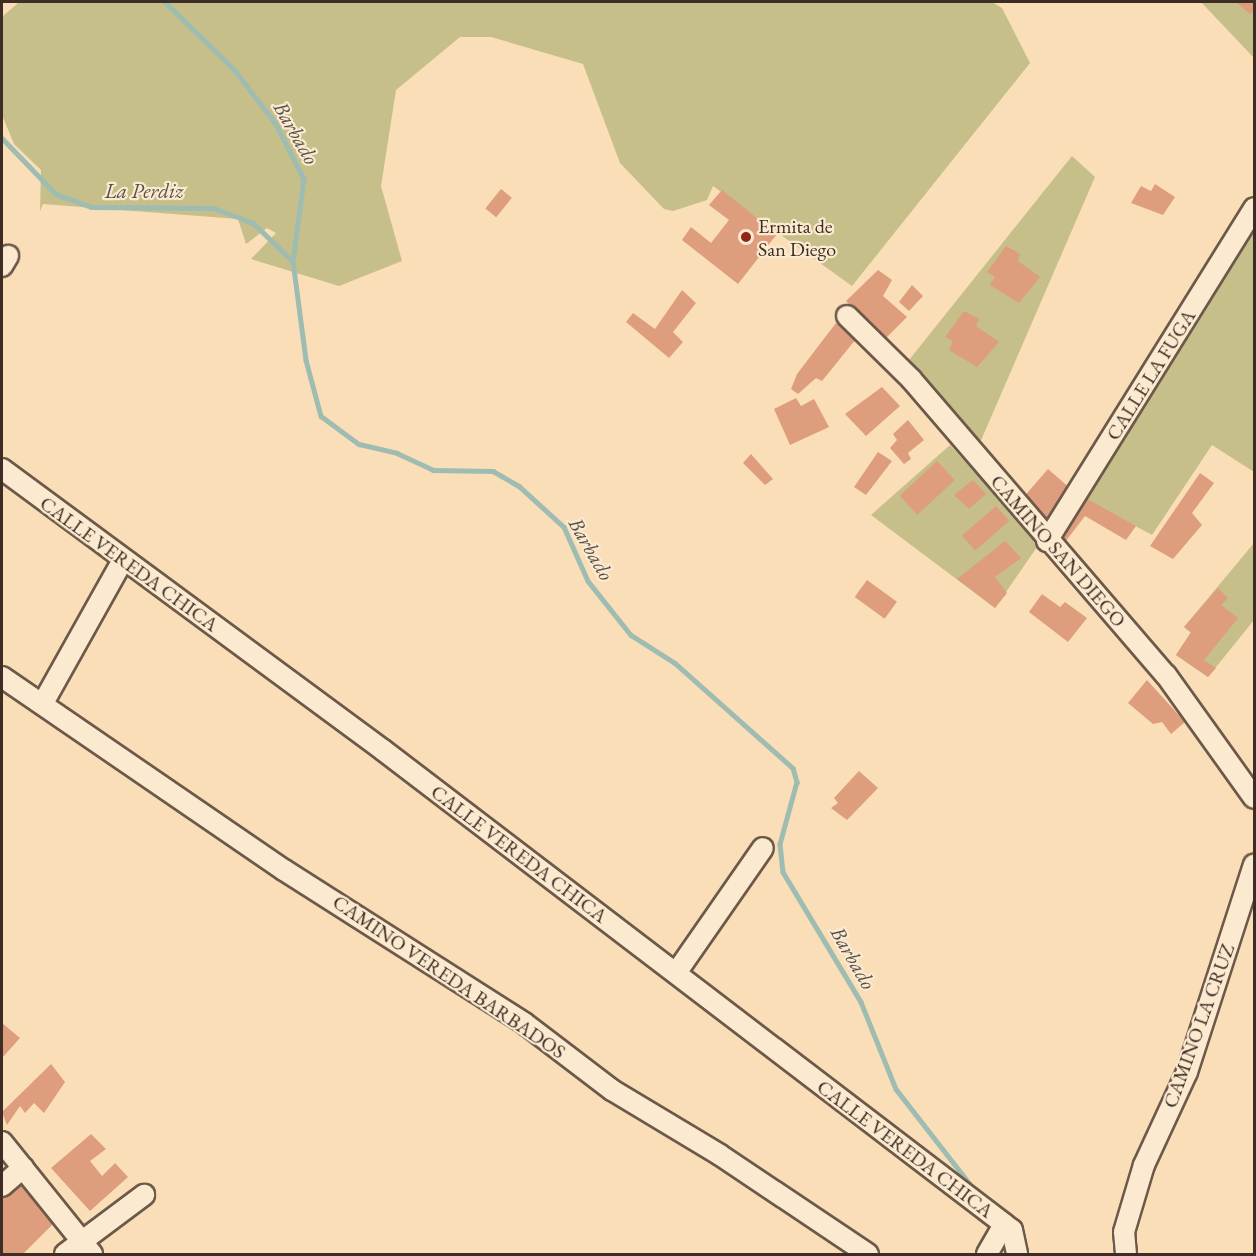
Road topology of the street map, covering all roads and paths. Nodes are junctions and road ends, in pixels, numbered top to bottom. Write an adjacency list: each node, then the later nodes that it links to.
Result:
1 (1254, 208): 4 (street, CALLE LA FUGA)
2 (847, 316): 4 (street, CAMINO SAN DIEGO)
3 (2, 469): 5 (street, CALLE VEREDA CHICA)
4 (1047, 541): 8 (street, CAMINO SAN DIEGO)
5 (123, 560): 7 (street); 11 (street, CALLE VEREDA CHICA)
6 (2, 677): 7 (street, CAMINO VEREDA BARBADOS)
7 (43, 703): 20 (street, CAMINO VEREDA BARBADOS)
8 (1254, 798)
9 (763, 848): 11 (street)
10 (1254, 865): 18 (street, CAMINO LA CRUZ)
11 (675, 973): 16 (street, CALLE VEREDA CHICA)
12 (2, 1142): 13 (street)
13 (23, 1168): 14 (street); 17 (street)
14 (2, 1186)
15 (144, 1195): 17 (street)
16 (1004, 1224): 21 (street); 22 (street, CALLE VEREDA CHICA)
17 (87, 1248): 19 (street)
18 (1130, 1253)
19 (65, 1254)
20 (868, 1254)
21 (987, 1254)
22 (1017, 1254)

